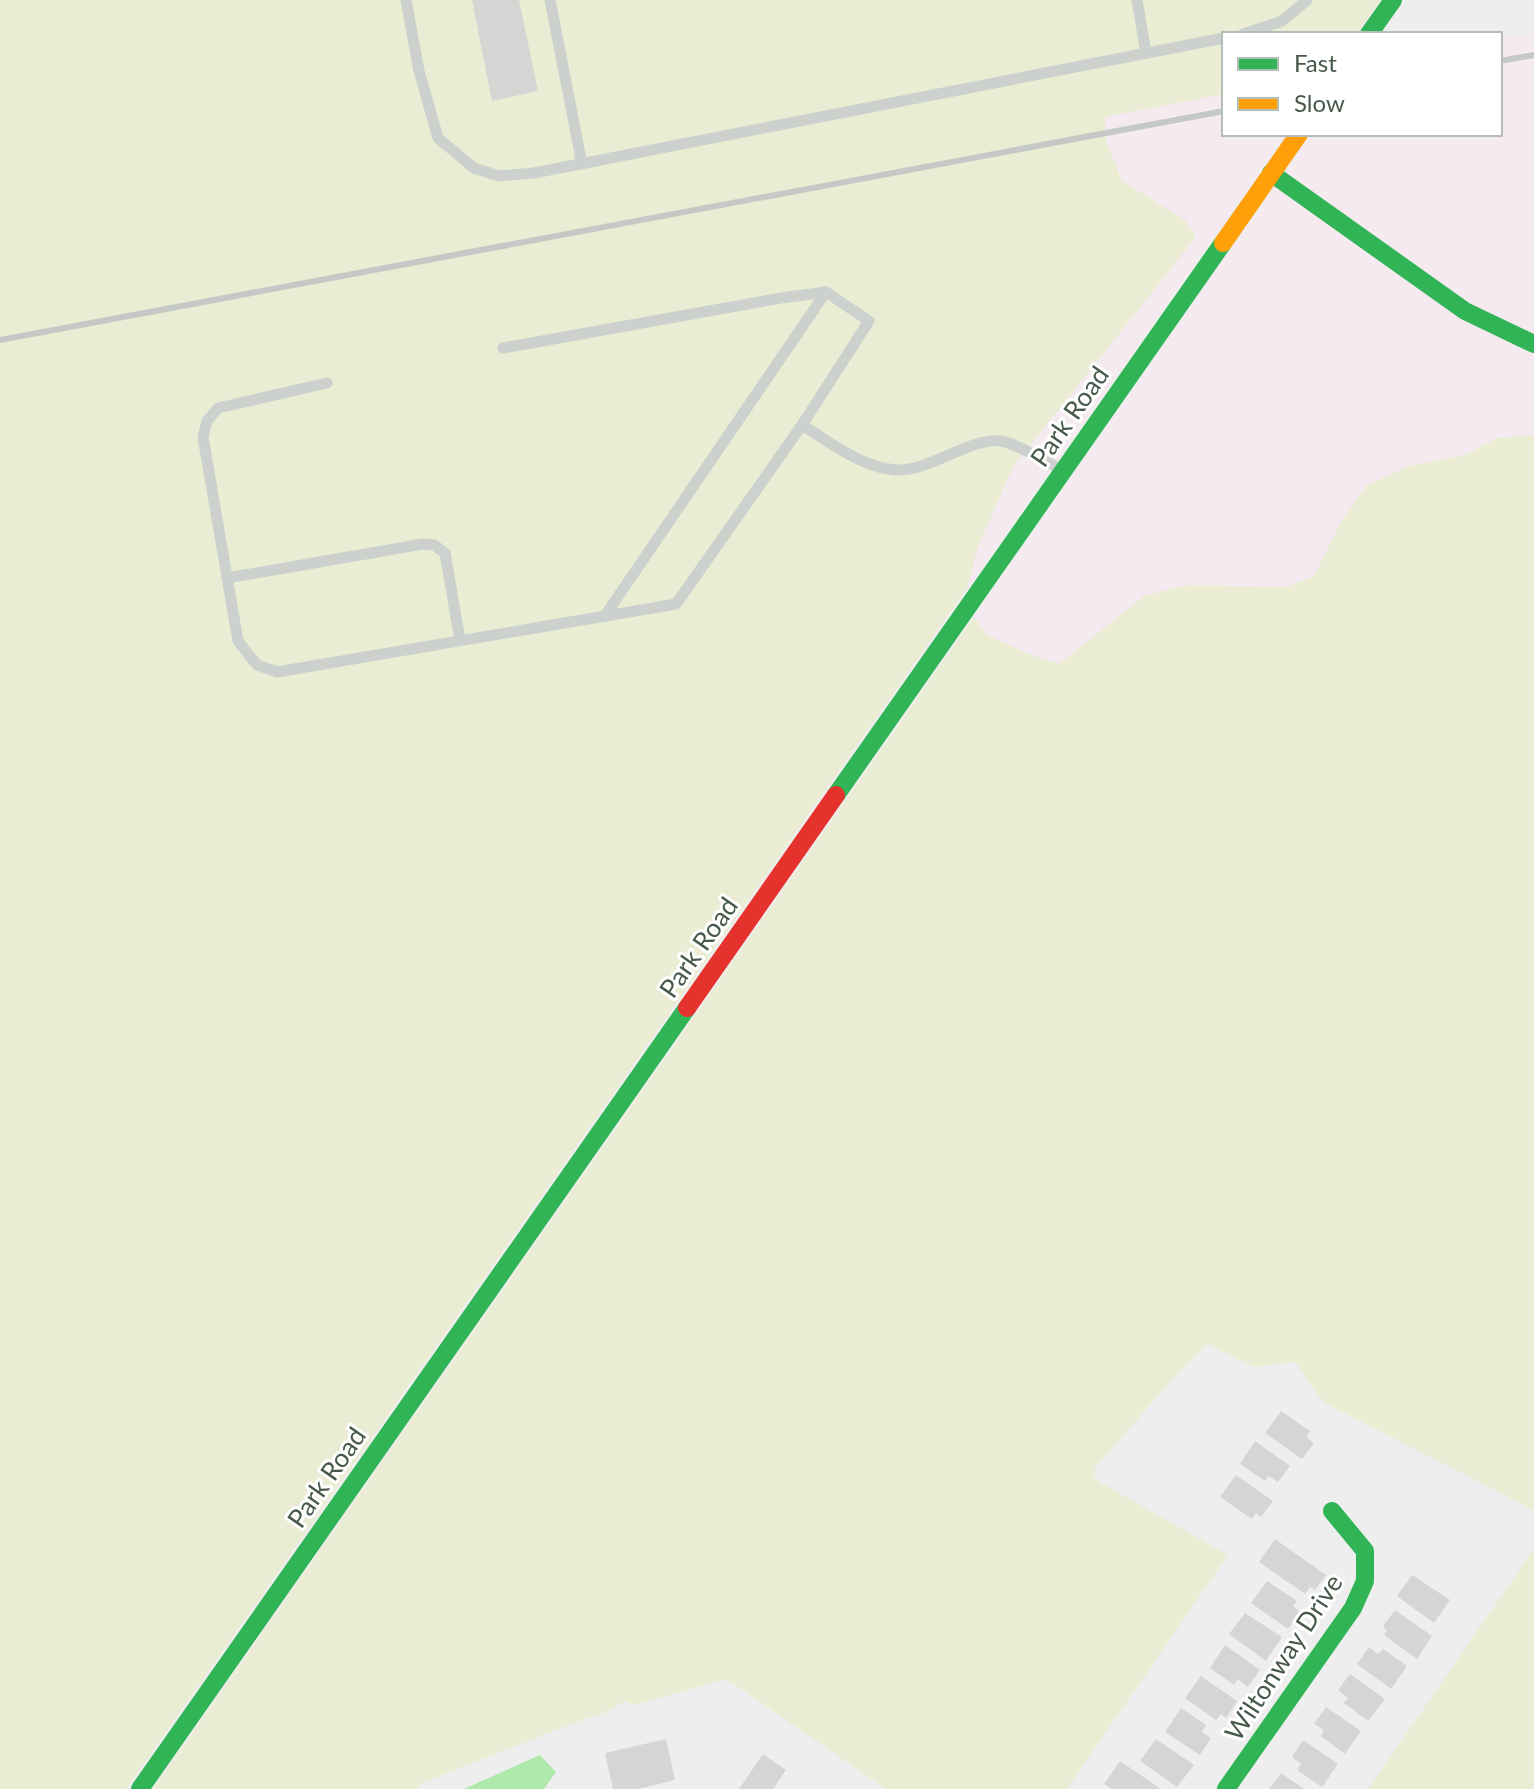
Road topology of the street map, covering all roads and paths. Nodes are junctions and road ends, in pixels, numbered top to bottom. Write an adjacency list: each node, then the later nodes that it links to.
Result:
1 (406, 0): 11 (lane)
2 (550, 0): 11 (lane)
3 (1137, 0): 9 (lane)
4 (1307, 0): 6 (lane)
5 (1393, 0): 7 (street)
6 (1249, 32)
7 (1370, 32)
8 (1222, 38): 9 (lane)
9 (1146, 53): 11 (lane)
10 (1298, 136): 12 (street, Park Road)
11 (582, 164)
12 (1271, 173): 14 (street); 18 (street, Park Road)
13 (826, 292): 15 (lane); 17 (lane); 20 (lane)
14 (1534, 344)
15 (503, 348)
16 (327, 383): 19 (lane)
17 (802, 425): 18 (lane); 20 (lane)
18 (1063, 471): 23 (street, Park Road)
19 (227, 578): 21 (lane); 21 (lane)
20 (604, 617): 21 (lane)
21 (460, 640)
22 (1332, 1511): 24 (street, Wiltonway Drive)
23 (140, 1789)
24 (1226, 1789)

